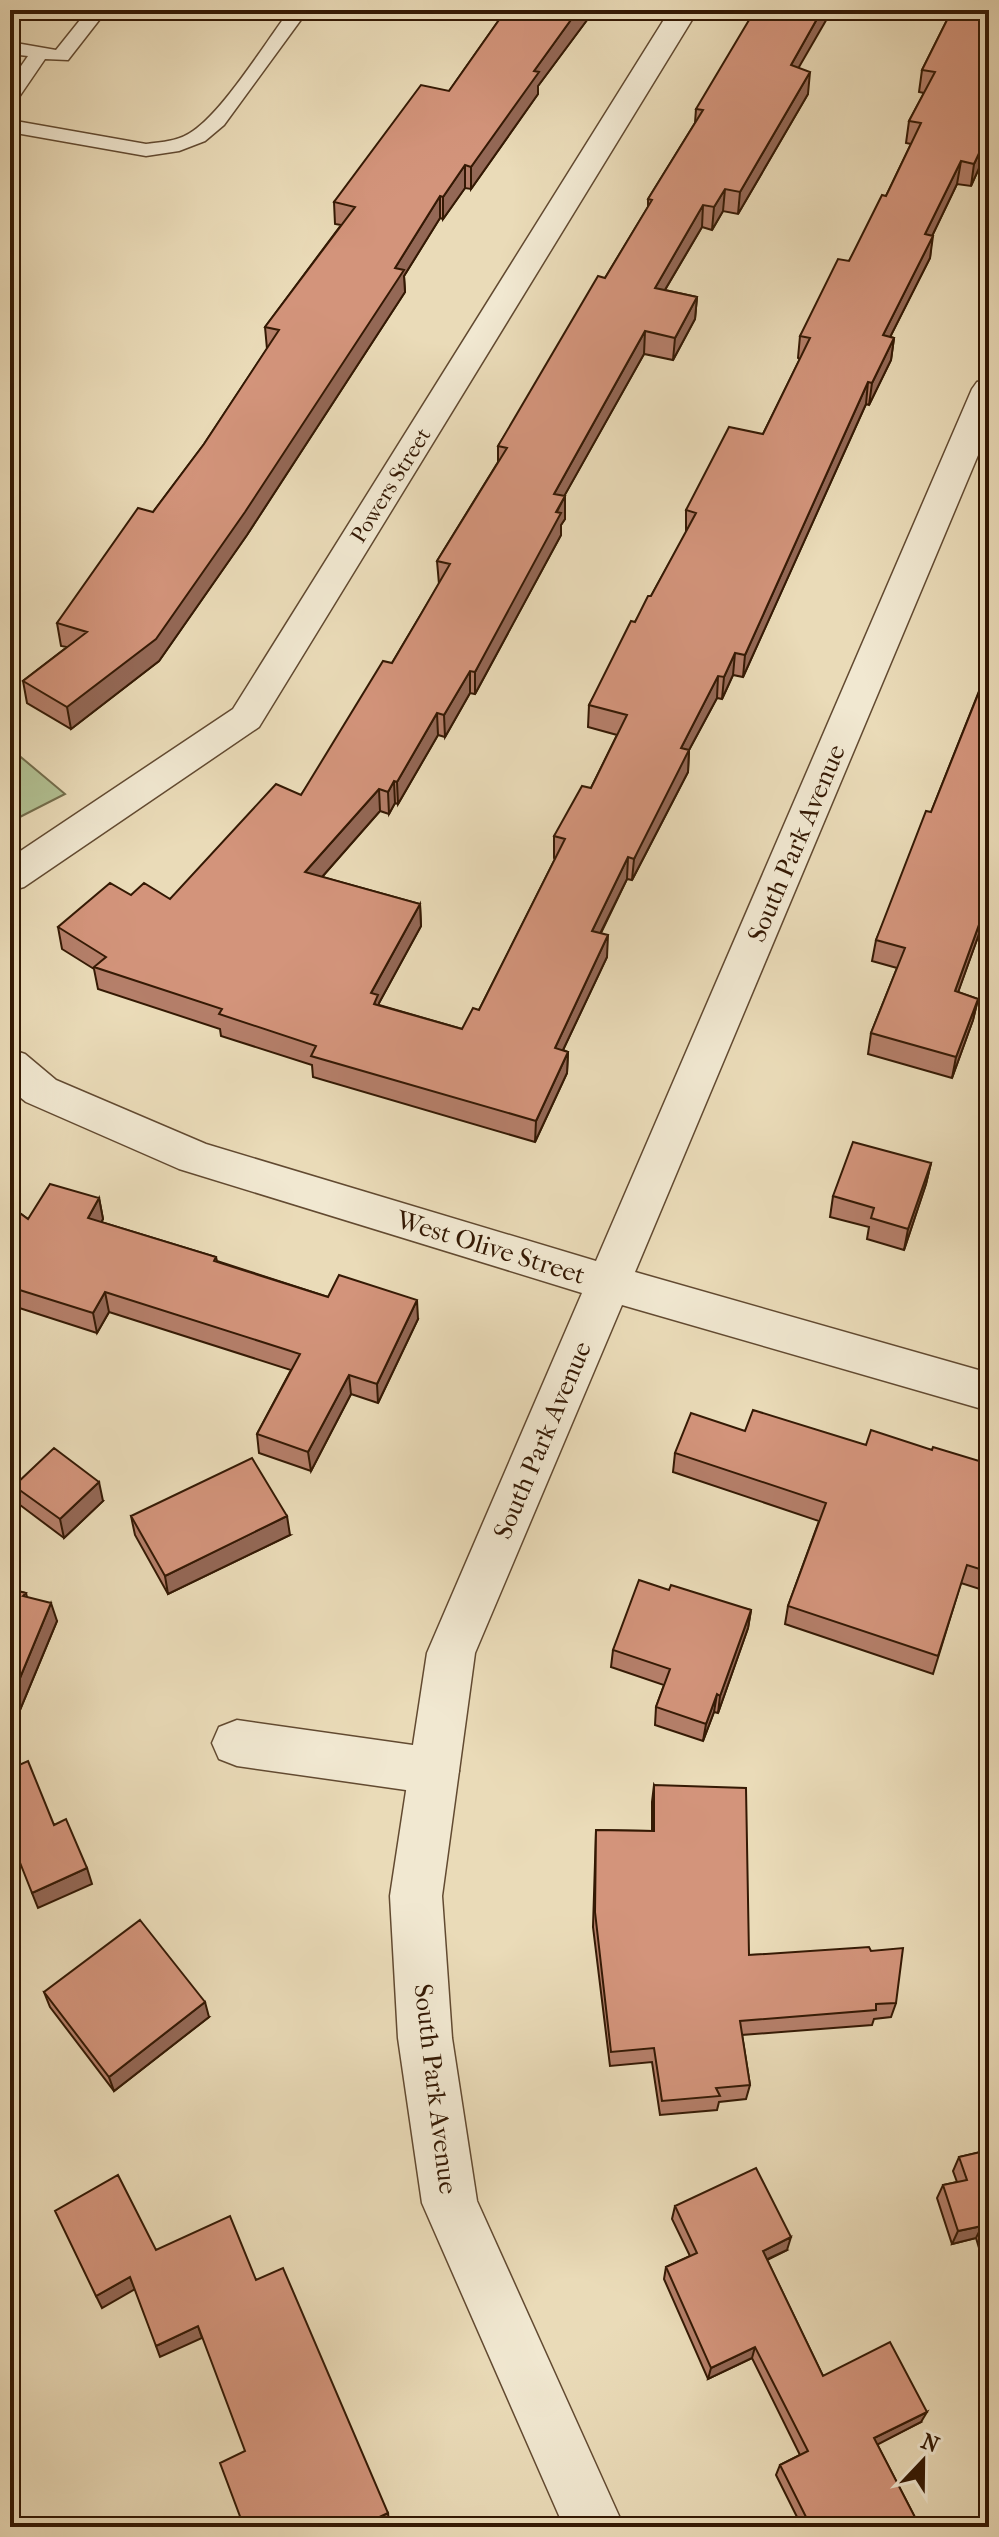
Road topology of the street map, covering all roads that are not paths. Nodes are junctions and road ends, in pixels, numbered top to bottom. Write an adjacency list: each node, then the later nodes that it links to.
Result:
1 (98, 10): 5 (lane)
2 (299, 10): 7 (lane)
3 (684, 10): 9 (street, Powers Street)
4 (10, 48): 5 (lane)
5 (40, 53): 6 (lane)
6 (10, 96)
7 (10, 126)
8 (989, 389): 11 (street, South Park Avenue)
9 (10, 877)
10 (10, 1065): 11 (street, West Olive Street)
11 (609, 1283): 12 (street, West Olive Street); 14 (street, South Park Avenue)
12 (989, 1392)
13 (237, 1743): 14 (street)
14 (434, 1771): 15 (street, South Park Avenue)
15 (594, 2527)

